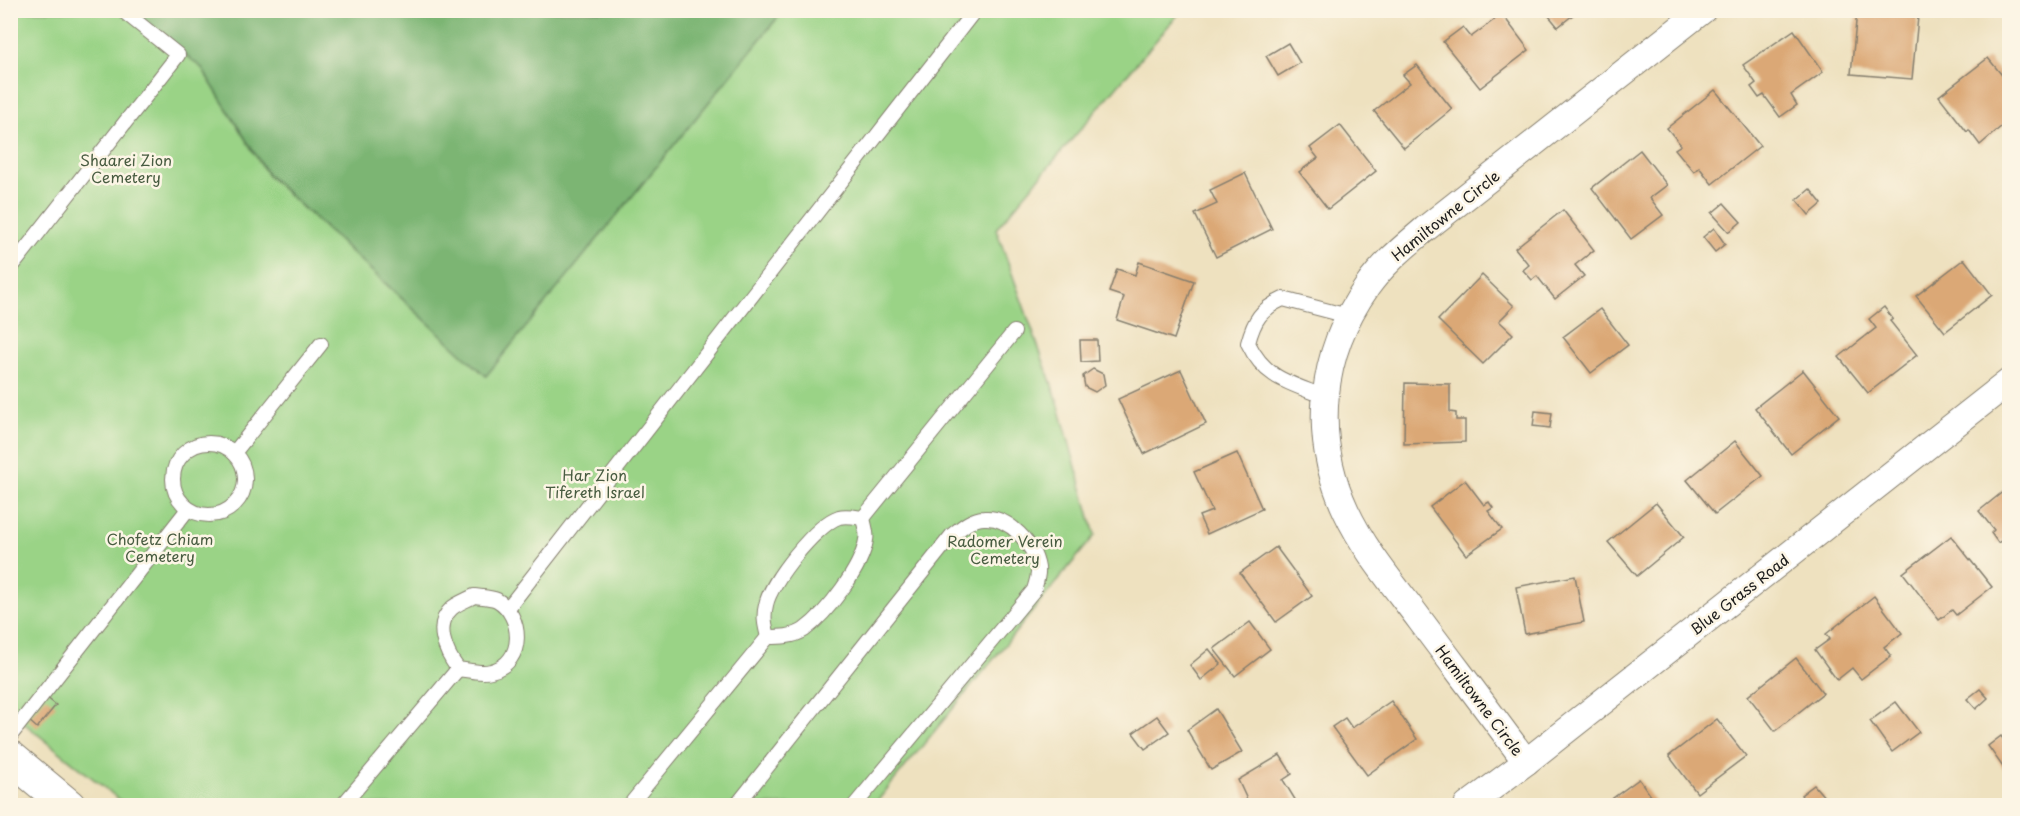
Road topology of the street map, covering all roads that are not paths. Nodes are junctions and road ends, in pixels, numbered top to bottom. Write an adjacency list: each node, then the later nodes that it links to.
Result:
1 (122, 10): 4 (lane)
2 (975, 10): 13 (lane)
3 (1703, 10): 5 (street, Hamiltowne Circle)
4 (10, 269)
5 (1348, 316): 9 (street, Hamiltowne Circle); 9 (lane)
6 (1014, 332): 12 (lane)
7 (321, 344): 10 (lane)
8 (2010, 381): 18 (street, Blue Grass Road)
9 (1325, 397): 18 (street, Hamiltowne Circle)
10 (234, 453): 11 (lane); 11 (lane)
11 (188, 509): 16 (lane)
12 (862, 518): 14 (lane); 14 (lane)
13 (508, 608): 15 (lane); 15 (lane)
14 (768, 637): 21 (lane)
15 (458, 669): 20 (lane)
16 (10, 736)
17 (10, 757): 19 (street)
18 (1526, 762): 24 (street, Blue Grass Road)
19 (69, 806)
20 (342, 806)
21 (629, 806)
22 (736, 806): 23 (lane)
23 (854, 806)
24 (1467, 806)

